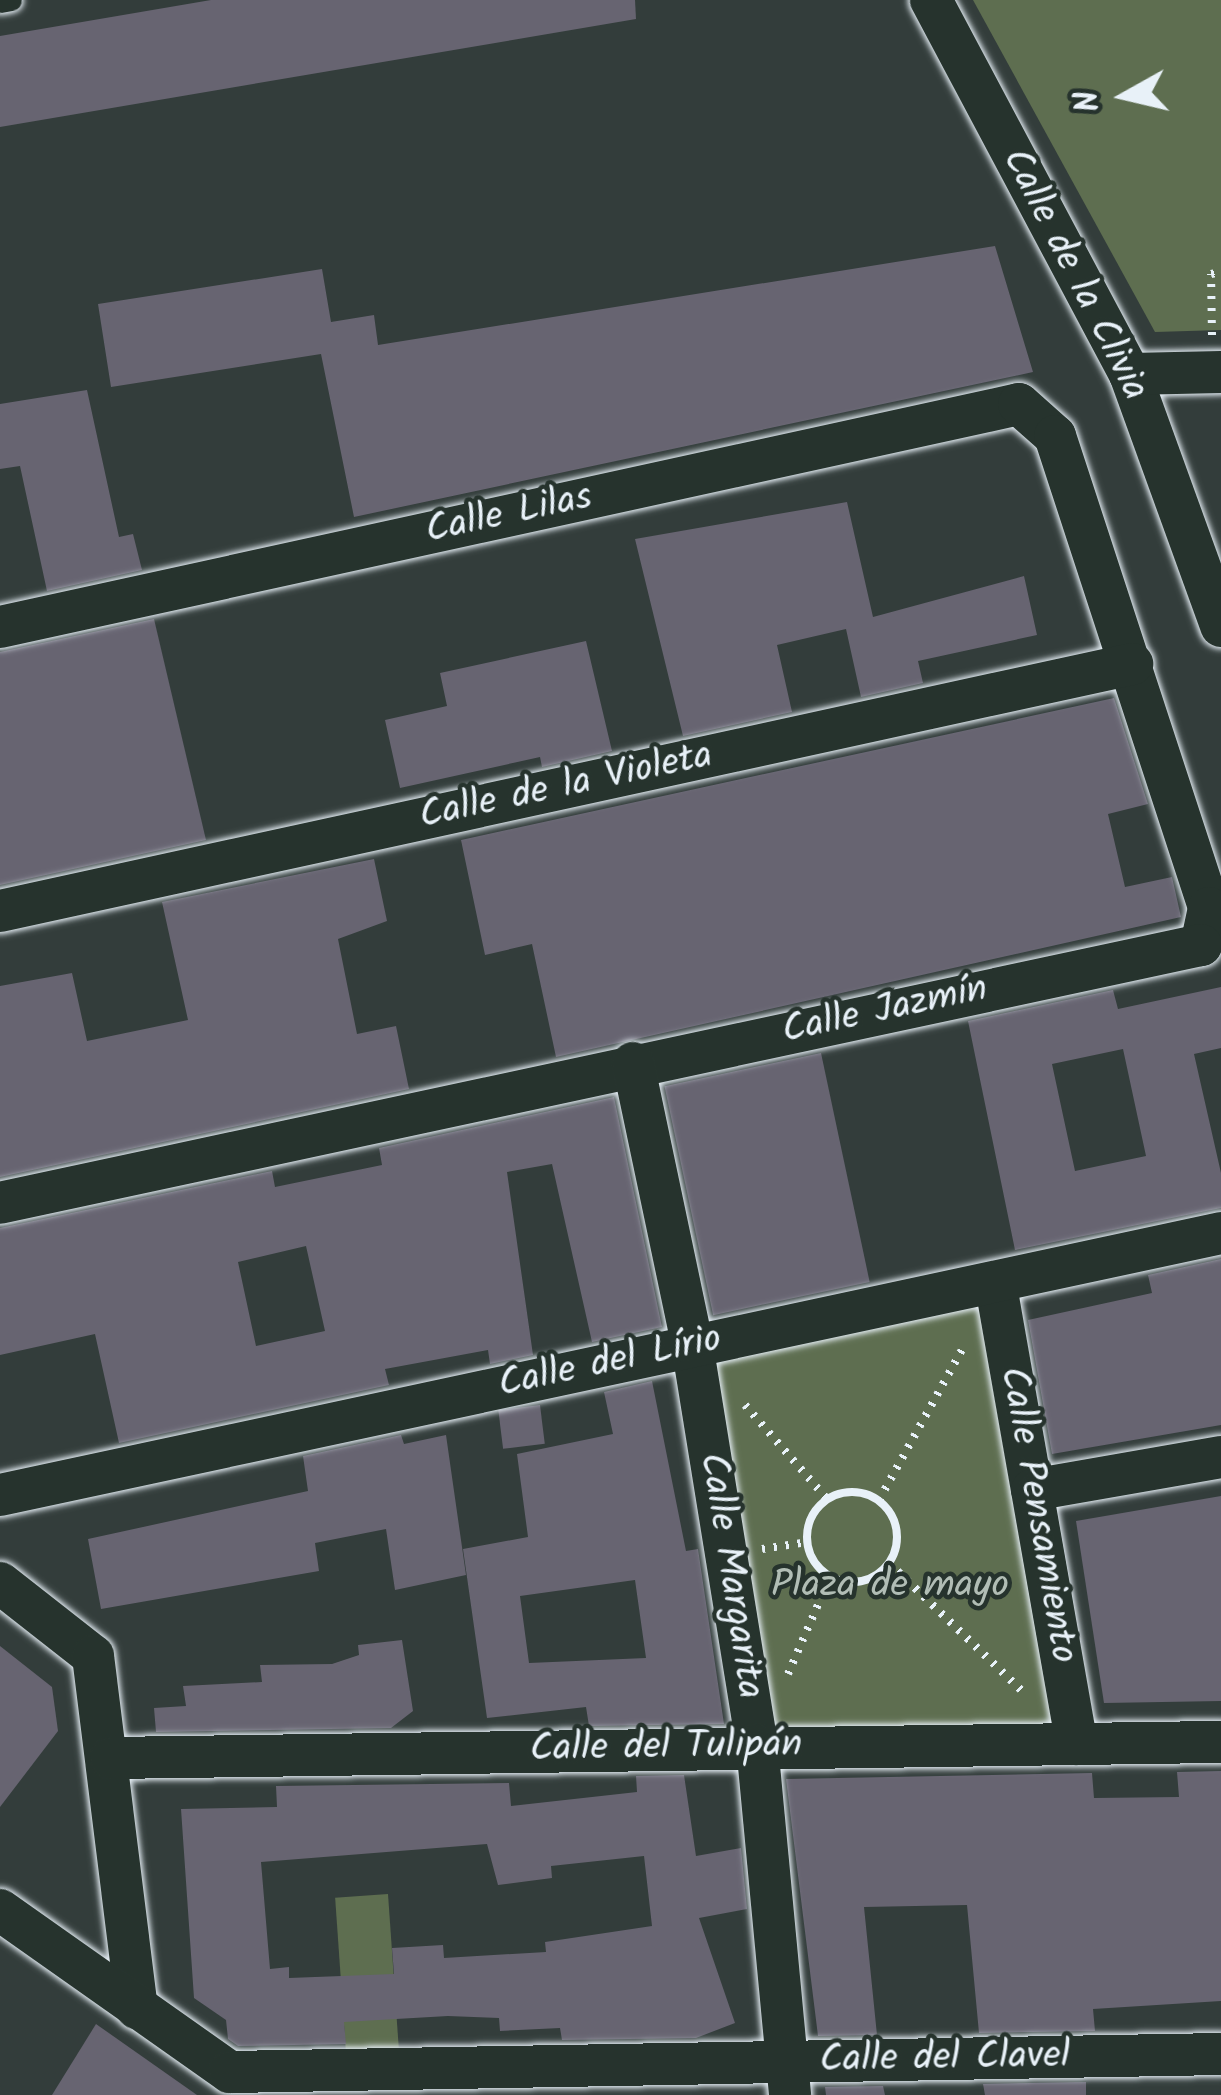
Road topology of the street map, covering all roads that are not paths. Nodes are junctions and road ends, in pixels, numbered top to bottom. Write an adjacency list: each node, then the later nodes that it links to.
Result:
1 (11, 0): 3 (lane)
2 (931, 0): 5 (street, Calle de la Clivia)
3 (0, 2)
4 (1217, 372): 5 (street)
5 (1130, 374): 7 (street, Calle de la Clivia)
6 (1019, 404): 8 (street, Calle Lilas); 9 (street, Calle Jazmín)
7 (1221, 626)
8 (0, 627)
9 (1132, 664): 10 (street, Calle de la Violeta); 11 (street, Calle Jazmín)
10 (0, 911)
11 (633, 1063): 12 (street, Calle Jazmín); 15 (street, Calle Margarita)
12 (0, 1203)
13 (1221, 1232): 14 (street, Calle del Lírio)
14 (997, 1286): 15 (street, Calle del Lírio); 17 (street, Calle Pensamiento)
15 (692, 1344): 18 (street, Calle del Lírio); 22 (street, Calle Margarita)
16 (1221, 1457): 17 (street)
17 (1032, 1490): 21 (street, Calle Pensamiento)
18 (0, 1495)
19 (0, 1583): 23 (street)
20 (1221, 1742): 21 (street, Calle del Tulipán)
21 (1077, 1744): 22 (street, Calle del Tulipán)
22 (758, 1745): 23 (street, Calle del Tulipán); 27 (street, Calle Margarita)
23 (111, 1758): 25 (street)
24 (0, 1910): 25 (street, Calle del Clavel)
25 (137, 2008): 28 (street, Calle del Clavel)
26 (1221, 2054): 27 (street, Calle del Clavel)
27 (789, 2078): 28 (street, Calle del Clavel)
28 (229, 2084)

